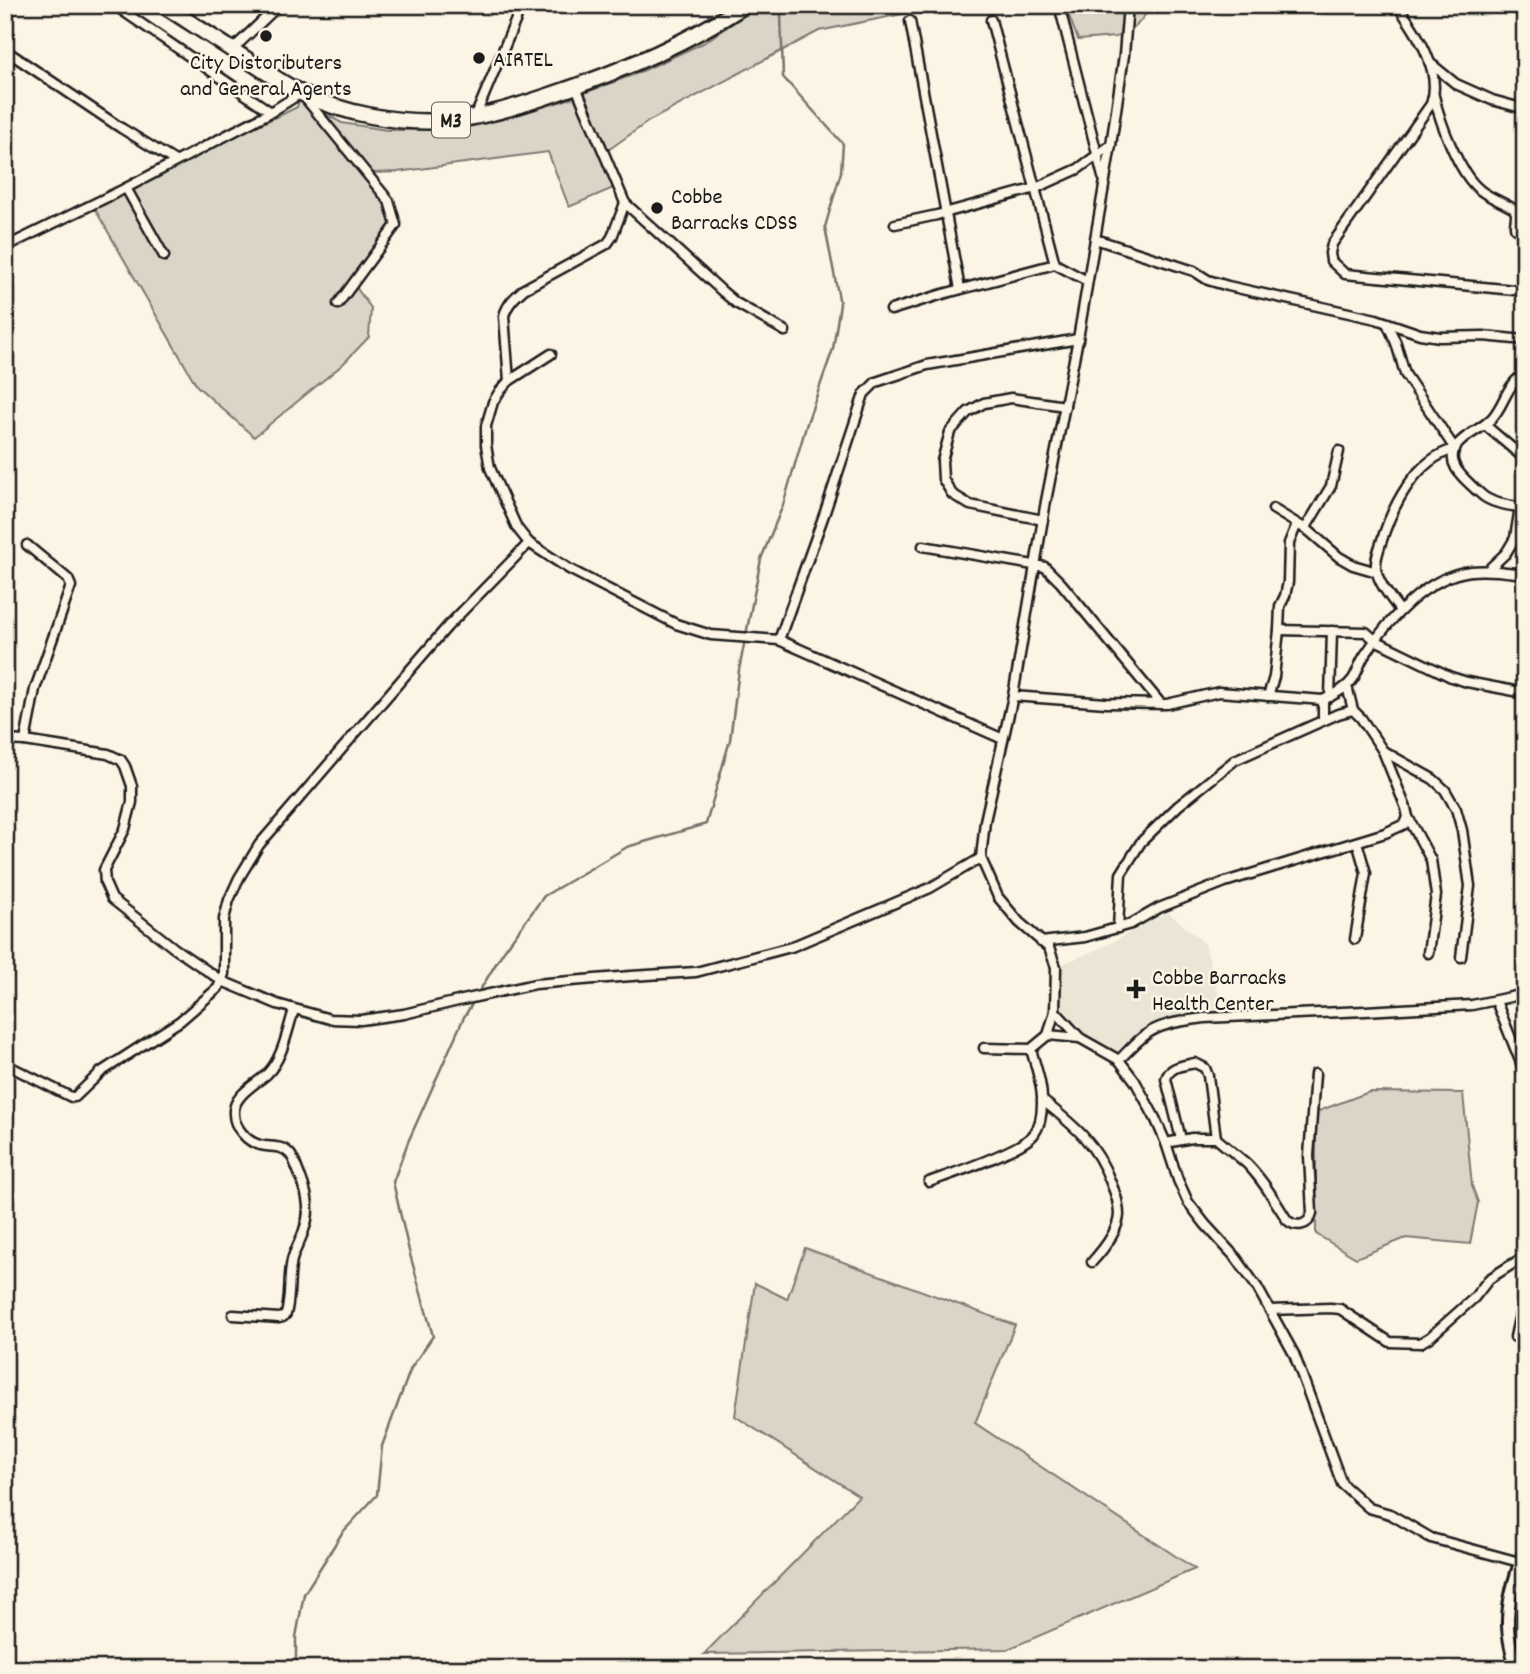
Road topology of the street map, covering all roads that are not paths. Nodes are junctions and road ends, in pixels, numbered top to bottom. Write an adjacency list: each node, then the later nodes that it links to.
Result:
1 (114, 5): 20 (street)
2 (163, 5): 14 (highway, M3)
3 (279, 5): 14 (street)
4 (522, 5): 21 (street)
5 (745, 5): 16 (highway, M3)
6 (1059, 5): 23 (street)
7 (1128, 5): 22 (street)
8 (1397, 5): 15 (street)
9 (1517, 5): 10 (street)
10 (1525, 8)
11 (992, 20): 27 (street)
12 (910, 21): 31 (street)
13 (5, 50): 24 (street)
14 (232, 50): 17 (highway, M3)
15 (1429, 62): 18 (street); 19 (street)
16 (576, 87): 21 (highway, M3); 28 (street)
17 (301, 93): 20 (street); 21 (highway, M3); 41 (street)
18 (1434, 96): 30 (street); 40 (street)
19 (1525, 109)
20 (271, 112): 24 (street)
21 (475, 117)
22 (1111, 145): 23 (street); 25 (street)
23 (1098, 155): 25 (street); 27 (street)
24 (175, 161): 26 (street)
25 (1104, 180): 34 (street)
26 (126, 188): 35 (street); 36 (street)
27 (1036, 188): 31 (street); 37 (street)
28 (625, 203): 44 (street); 49 (street)
29 (1524, 206): 30 (street)
30 (1514, 209): 33 (street)
31 (945, 213): 32 (street); 39 (street)
32 (895, 224)
33 (1525, 233)
34 (1095, 239): 38 (street); 43 (street)
35 (5, 247)
36 (164, 256)
37 (1055, 264): 38 (street); 39 (street)
38 (1087, 281): 45 (street)
39 (960, 289): 42 (street)
40 (1525, 291)
41 (338, 304)
42 (891, 310)
43 (1387, 323): 46 (street); 52 (street)
44 (785, 331)
45 (1078, 339): 50 (street); 69 (street)
46 (1525, 340)
47 (551, 354): 49 (street)
48 (1525, 374): 51 (street)
49 (509, 381): 59 (street)
50 (1065, 406): 57 (street); 57 (street)
51 (1485, 425): 52 (street); 54 (street)
52 (1455, 449): 55 (street); 64 (street)
53 (1339, 451): 58 (street)
54 (1525, 458)
55 (1522, 507): 63 (street)
56 (1273, 509): 58 (street)
57 (1043, 520): 62 (street)
58 (1301, 527): 64 (street); 67 (street)
59 (528, 543): 69 (street); 91 (street)
60 (27, 545): 81 (street)
61 (923, 546): 62 (street)
62 (1035, 565): 73 (street); 76 (street)
63 (1488, 570): 65 (street); 66 (street)
64 (1377, 572): 66 (street)
65 (1525, 574)
66 (1400, 611): 70 (street)
67 (1279, 631): 68 (street); 74 (street)
68 (1332, 631): 70 (street); 75 (street)
69 (779, 640): 79 (street)
70 (1375, 640): 71 (street); 72 (street)
71 (1347, 686): 75 (street); 77 (street)
72 (1525, 693)
73 (1013, 696): 76 (street); 79 (street)
74 (1268, 696): 75 (street); 76 (street)
75 (1326, 699): 78 (street)
76 (1161, 704)
77 (1353, 710): 78 (street); 82 (street)
78 (1323, 720): 86 (street)
79 (1003, 739): 85 (street)
80 (5, 740): 81 (street)
81 (25, 741): 91 (street)
82 (1383, 751): 83 (street); 90 (street)
83 (1408, 817): 84 (street); 89 (street)
84 (1357, 842): 86 (street); 87 (street)
85 (981, 858): 88 (street); 94 (street)
86 (1118, 928): 88 (street)
87 (1355, 939)
88 (1041, 942): 95 (street)
89 (1428, 953)
90 (1461, 957)
91 (222, 981): 94 (street); 101 (street)
92 (1525, 994): 93 (street)
93 (1496, 1001): 100 (street); 102 (street)
94 (294, 1010): 113 (street)
95 (1055, 1011): 96 (street); 97 (street)
96 (1048, 1035): 97 (street); 99 (street)
97 (1080, 1038): 100 (street)
98 (984, 1048): 99 (street)
99 (1031, 1049): 104 (street)
100 (1119, 1060): 107 (street)
101 (5, 1064)
102 (1525, 1073)
103 (1315, 1074): 105 (street)
104 (1042, 1100): 108 (street); 110 (street)
105 (1216, 1138): 106 (street); 106 (street)
106 (1181, 1139): 107 (street)
107 (1166, 1143): 112 (street)
108 (929, 1182)
109 (1525, 1256): 112 (street)
110 (1092, 1262)
111 (1525, 1291): 114 (street)
112 (1270, 1310): 116 (street)
113 (233, 1315)
114 (1515, 1337)
115 (1525, 1550): 116 (main road)
116 (1522, 1563): 117 (main road)
117 (1516, 1669)

